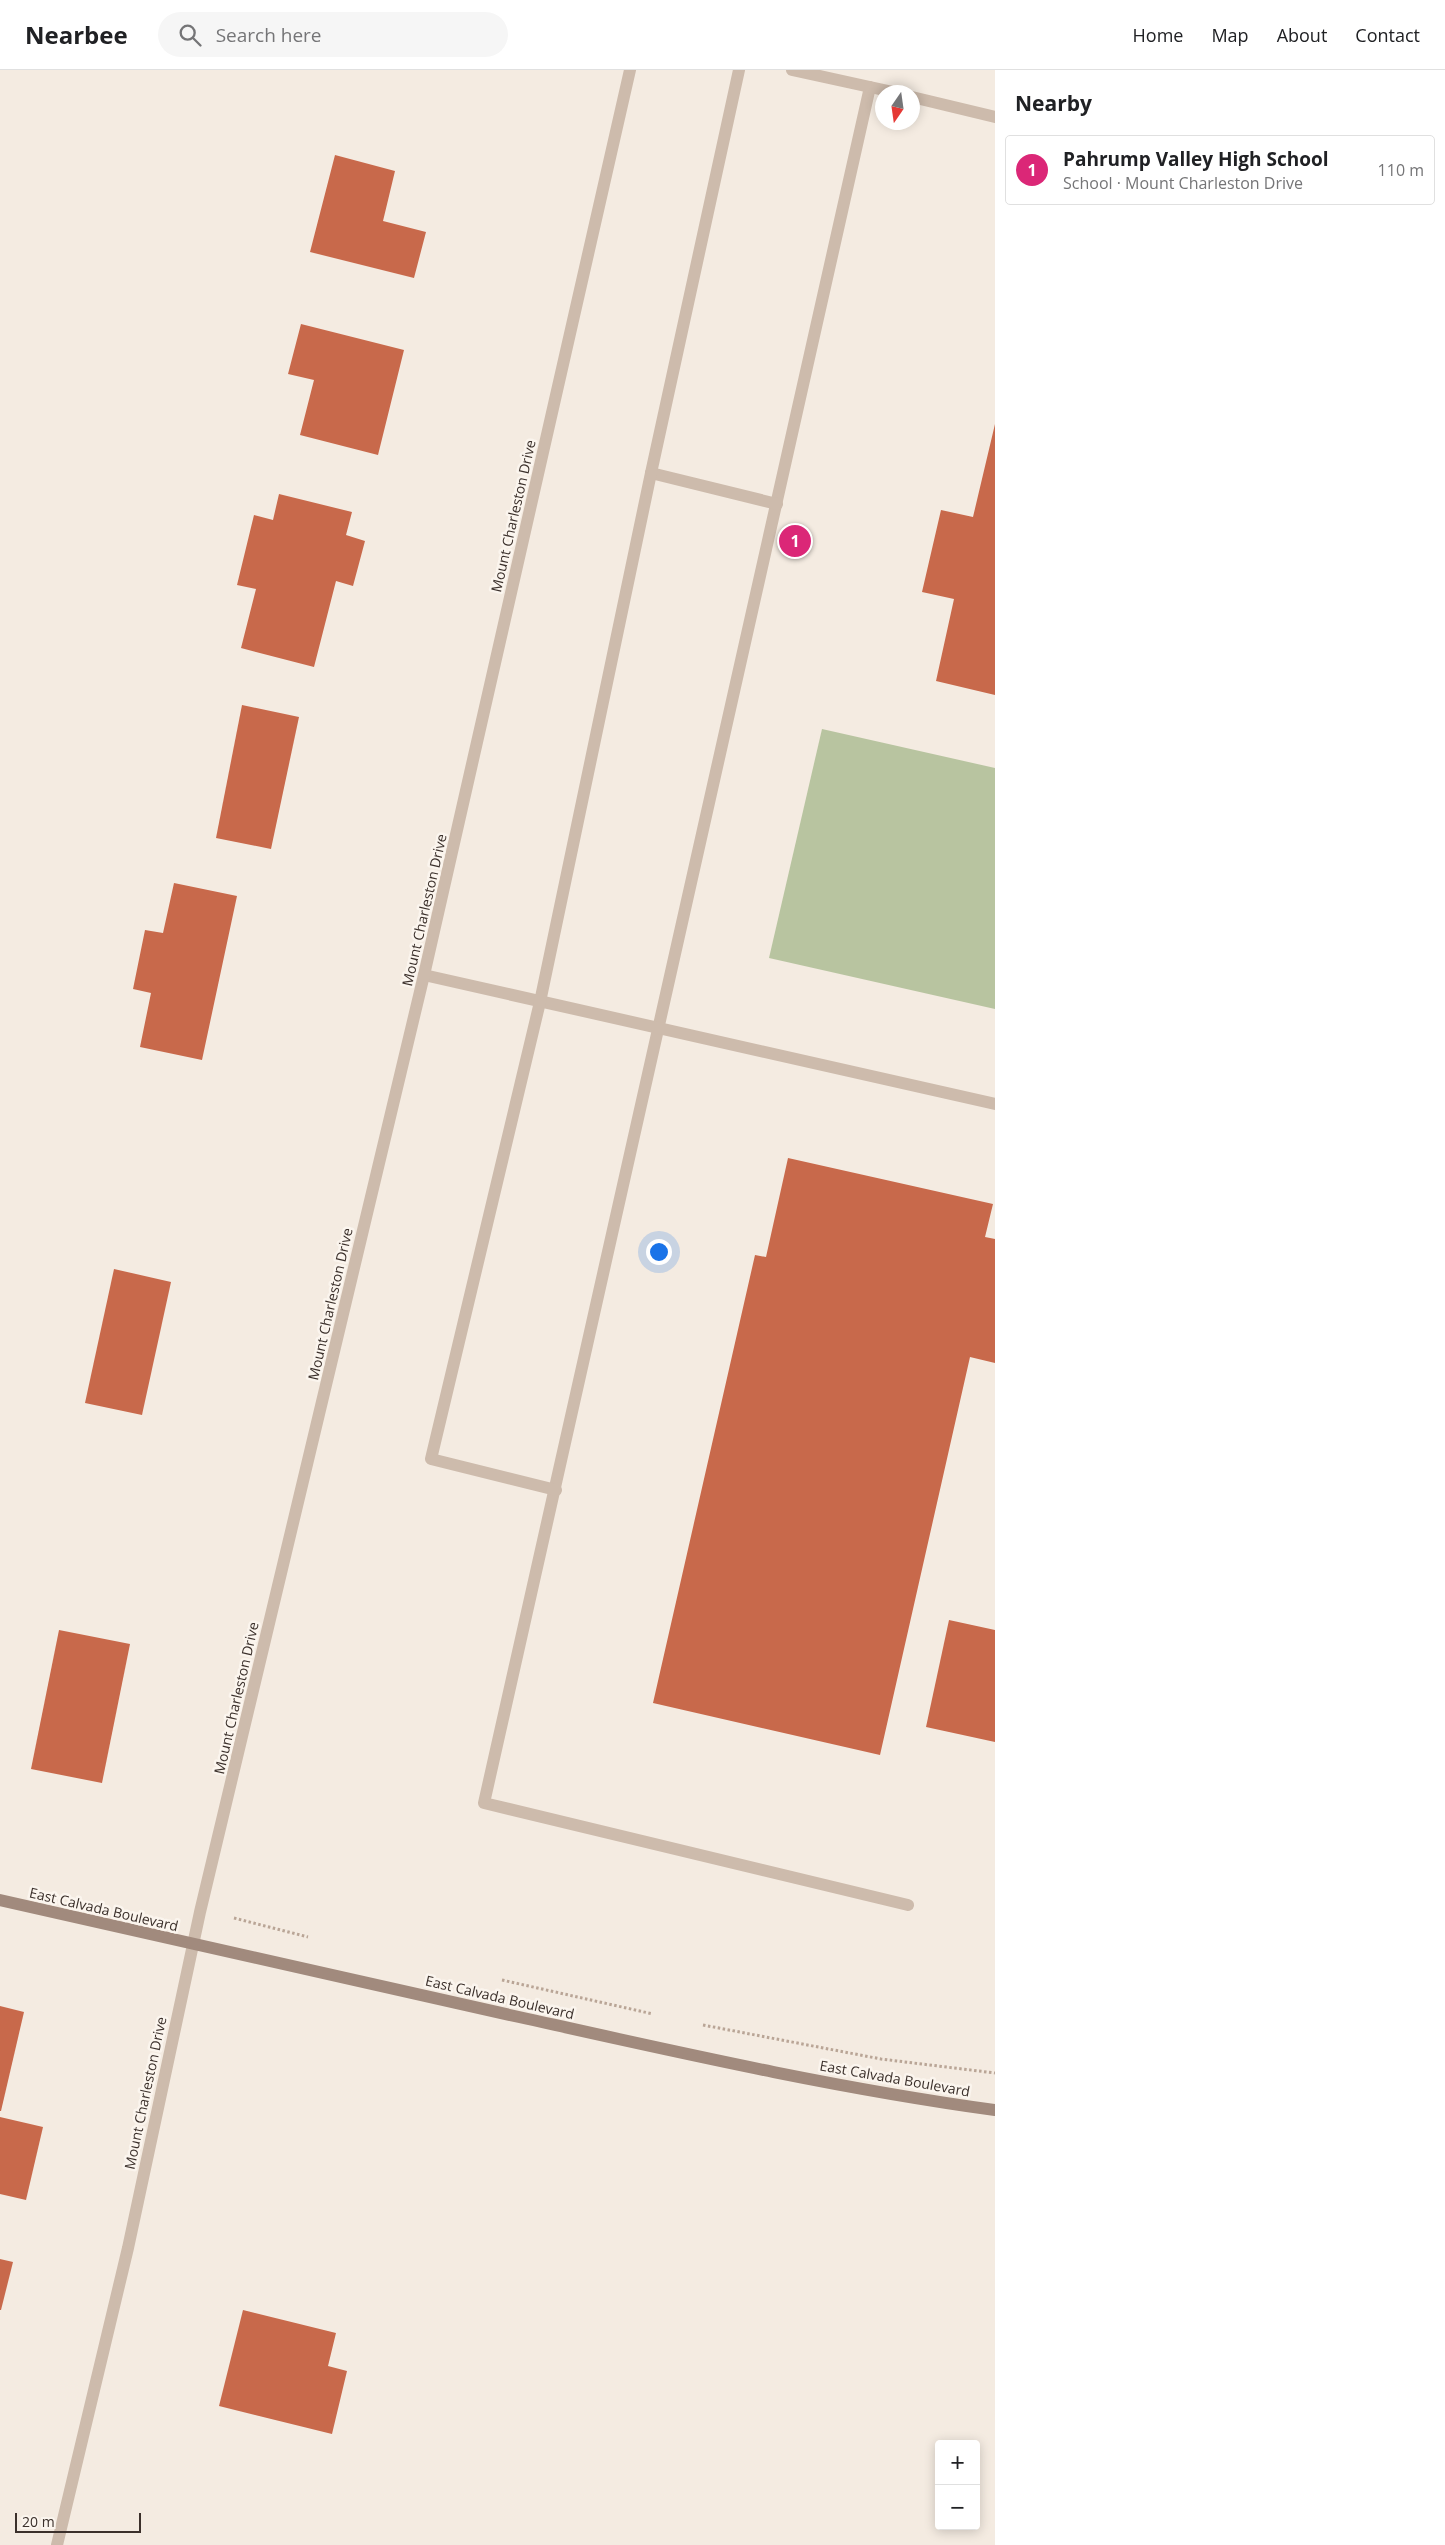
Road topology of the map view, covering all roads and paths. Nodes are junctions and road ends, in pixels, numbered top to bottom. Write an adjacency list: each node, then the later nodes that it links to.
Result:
1 (630, 70): 10 (street, Mount Charleston Drive)
2 (739, 70): 8 (street)
3 (792, 70): 4 (street)
4 (870, 87): 5 (street); 9 (street)
5 (875, 88)
6 (920, 99): 7 (street)
7 (995, 116)
8 (651, 473): 9 (street); 11 (street)
9 (777, 504): 12 (street)
10 (424, 975): 11 (street); 17 (street, Mount Charleston Drive)
11 (540, 1002): 12 (street); 14 (street)
12 (658, 1028): 13 (street); 14 (street)
13 (995, 1104)
14 (556, 1490): 16 (street)
15 (0, 1900): 17 (main road, East Calvada Boulevard)
16 (908, 1905)
17 (192, 1945): 22 (main road, East Calvada Boulevard); 23 (street, Mount Charleston Drive)
18 (502, 1980): 19 (path)
19 (660, 2016)
20 (698, 2024): 21 (path)
21 (995, 2073)
22 (995, 2110)
23 (57, 2545)

